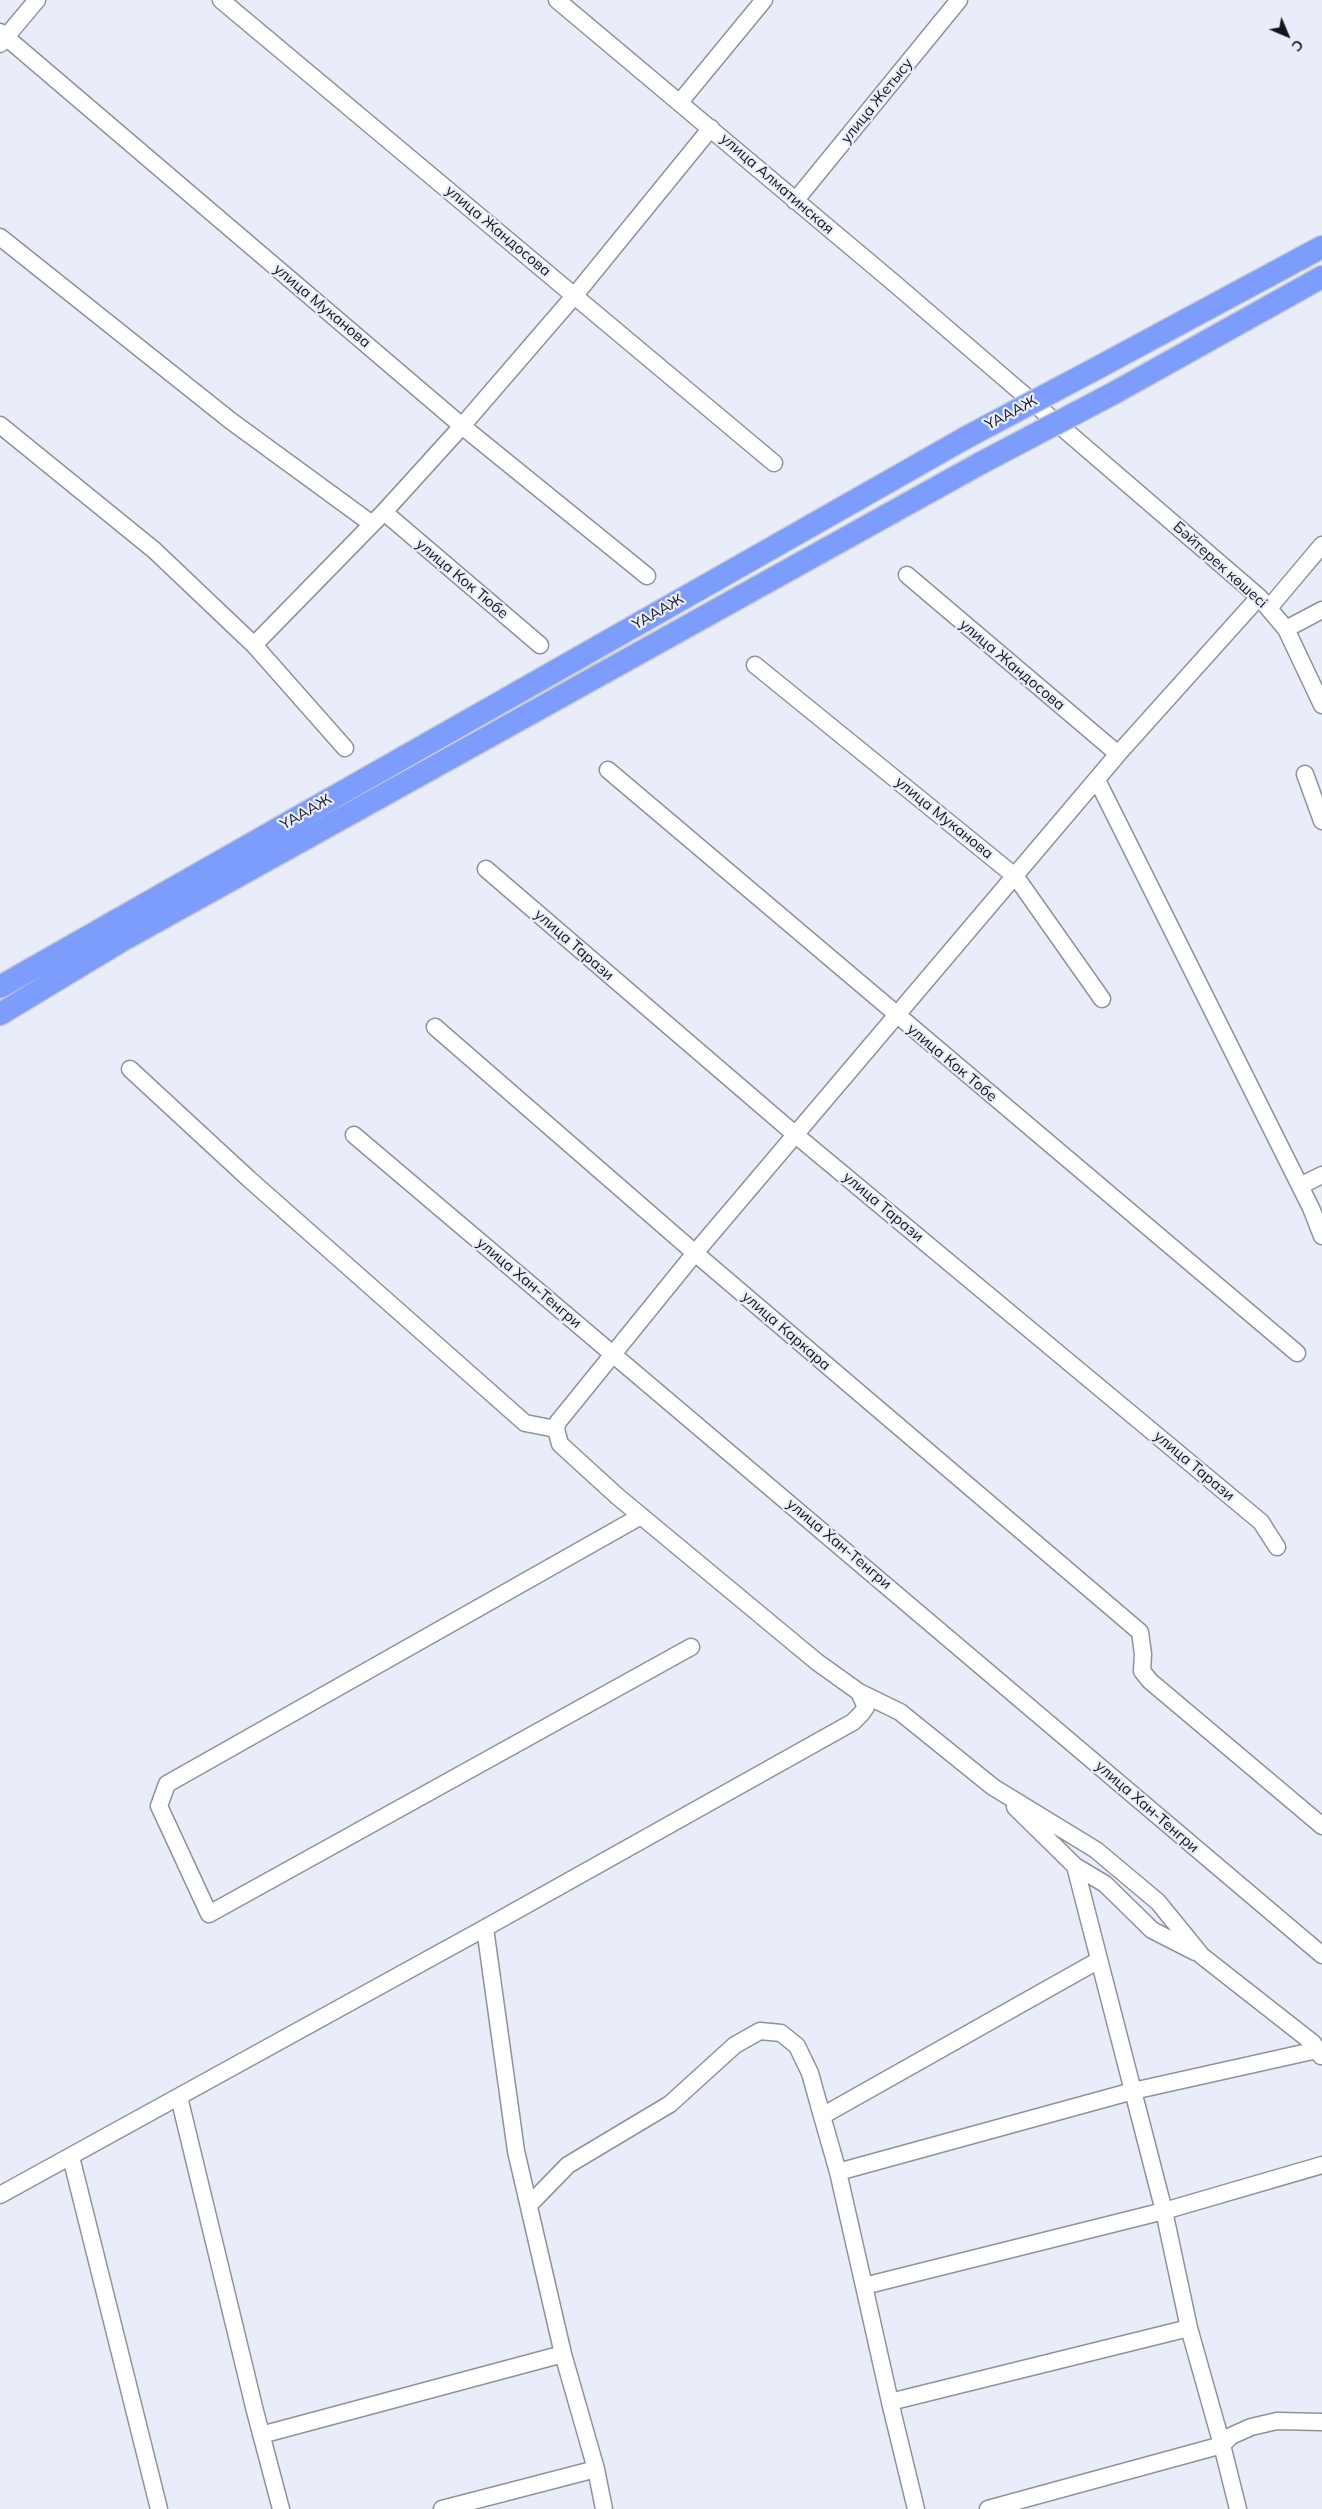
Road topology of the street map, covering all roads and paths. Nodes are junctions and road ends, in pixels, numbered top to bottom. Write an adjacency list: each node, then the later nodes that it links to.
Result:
1 (37, 0): 6 (street)
2 (221, 0): 13 (street, улица Жандосова)
3 (764, 0): 7 (street)
4 (959, 0): 9 (street, улица Жетысу)
5 (562, 2): 7 (street, улица Алматинская)
6 (2, 38): 15 (street, улица Муканова)
7 (680, 102): 8 (street, улица Алматинская)
8 (711, 128): 9 (street, улица Алматинская); 13 (street)
9 (795, 201): 17 (street, улица Алматинская)
10 (0, 237): 19 (street)
11 (1322, 247): 38 (highway, ҮАААЖ, bridge)
12 (1322, 277): 40 (highway, ҮАААЖ, bridge)
13 (575, 295): 15 (street); 16 (street, улица Жандосова)
14 (0, 425): 26 (street)
15 (462, 426): 18 (street); 22 (street, улица Муканова)
16 (774, 463)
17 (1111, 469): 23 (street, Бәйтерек көшесі)
18 (384, 512): 19 (street); 27 (street, улица Кок Тюбе)
19 (372, 524): 26 (street)
20 (1322, 545): 23 (street)
21 (907, 575): 31 (street, улица Жандосова)
22 (647, 576)
23 (1264, 602): 25 (street, Бәйтерек көшесі); 31 (street)
24 (1322, 610): 25 (street)
25 (1286, 629): 29 (street, Бәйтерек көшесі)
26 (254, 645): 30 (street)
27 (540, 645)
28 (755, 664): 37 (street, улица Муканова)
29 (1322, 705)
30 (345, 748)
31 (1118, 754): 34 (street)
32 (608, 770): 41 (street, улица Кок Тобе)
33 (1305, 774): 35 (street)
34 (1097, 780): 37 (street); 47 (street)
35 (1322, 821)
36 (486, 869): 45 (street, улица Тарази)
37 (1016, 877): 39 (street, улица Муканова); 41 (street)
38 (0, 986)
39 (1102, 999)
40 (0, 1014)
41 (898, 1017): 45 (street); 50 (street, улица Кок Тобе)
42 (435, 1027): 49 (street, улица Каркара)
43 (130, 1069): 52 (street)
44 (354, 1135): 51 (street, улица Хан-Тенгри)
45 (797, 1136): 49 (street); 54 (street, улица Тарази)
46 (1322, 1175): 47 (street)
47 (1300, 1186): 48 (street)
48 (1322, 1236)
49 (695, 1253): 51 (street); 58 (street, улица Каркара)
50 (1297, 1353)
51 (613, 1354): 52 (street); 61 (street, улица Хан-Тенгри)
52 (556, 1429): 53 (street)
53 (641, 1516): 55 (street); 56 (street)
54 (1277, 1547)
55 (690, 1647)
56 (859, 1692): 57 (street); 60 (street)
57 (993, 1787): 59 (street); 62 (street)
58 (1322, 1826)
59 (1075, 1866): 62 (street); 63 (street)
60 (485, 1928): 66 (street); 72 (street)
61 (1322, 1955)
62 (1202, 1956): 64 (street)
63 (1100, 1960): 65 (street); 67 (street)
64 (1319, 2054): 65 (street)
65 (1133, 2091): 70 (street); 73 (street)
66 (179, 2098): 68 (street); 79 (street)
67 (822, 2116): 70 (street); 72 (street)
68 (71, 2157): 71 (street); 82 (street)
69 (1322, 2164): 73 (street)
70 (838, 2172): 74 (street)
71 (0, 2196)
72 (529, 2205): 76 (street)
73 (1164, 2211): 74 (street); 75 (street)
74 (864, 2286): 77 (street)
75 (1189, 2328): 77 (street); 80 (street)
76 (563, 2354): 79 (street); 81 (street)
77 (890, 2402): 86 (street)
78 (1322, 2422): 80 (street)
79 (261, 2436): 83 (street)
80 (1222, 2445): 87 (street); 88 (street)
81 (596, 2469): 84 (street); 85 (street)
82 (159, 2509)
83 (281, 2509)
84 (442, 2509)
85 (604, 2509)
86 (916, 2509)
87 (988, 2509)
88 (1238, 2509)

